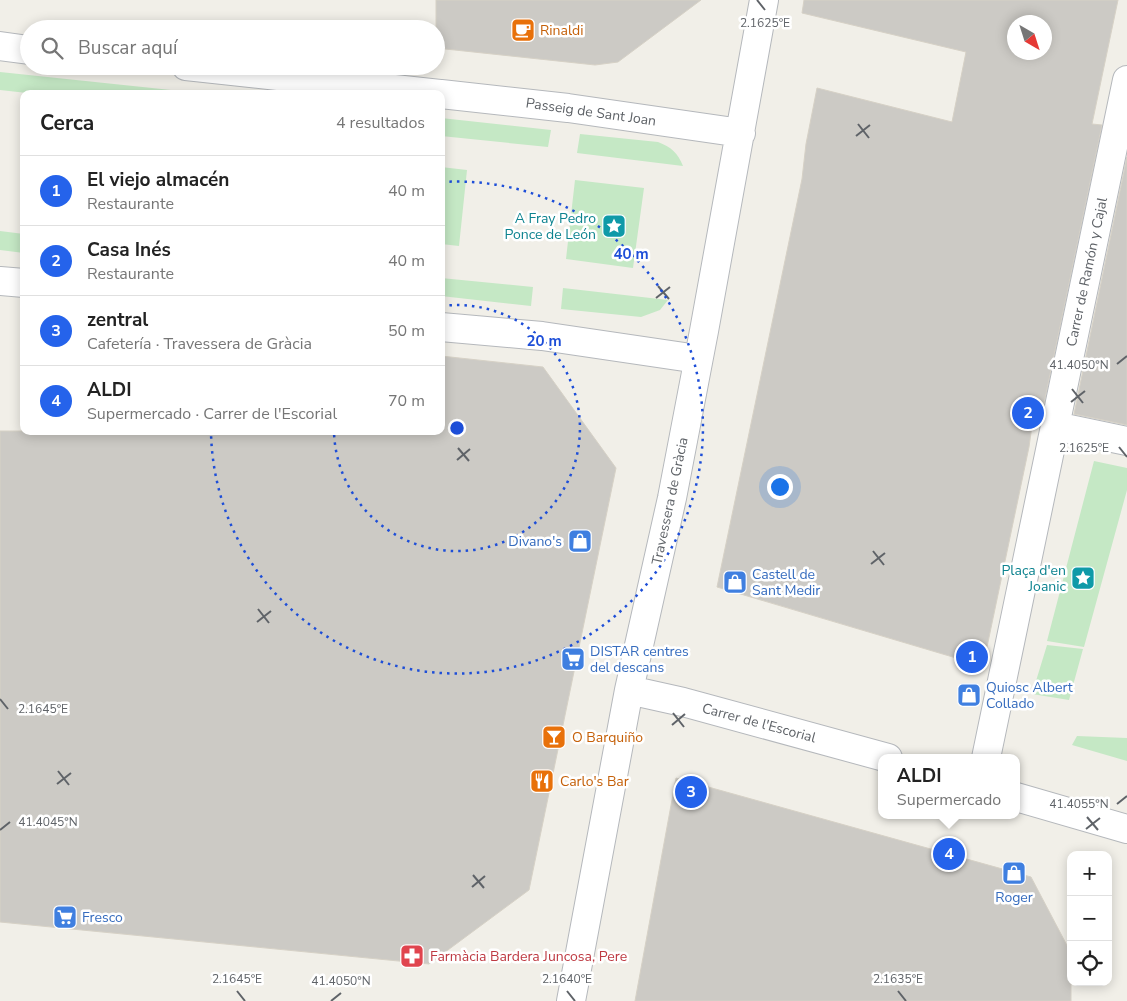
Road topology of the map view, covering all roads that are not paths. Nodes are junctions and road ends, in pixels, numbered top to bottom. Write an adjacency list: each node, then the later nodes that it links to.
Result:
1 (764, 0): 8 (street, Travessera de Gràcia)
2 (0, 46): 3 (street)
3 (20, 49)
4 (268, 75): 6 (street, Passeig de Sant Joan)
5 (1127, 80): 13 (street, Carrer de Ramón y Cajal)
6 (405, 90)
7 (445, 94): 8 (street, Passeig de Sant Joan)
8 (741, 133): 12 (street, Travessera de Gràcia)
9 (0, 281): 10 (street)
10 (20, 283)
11 (445, 326): 12 (street)
12 (698, 359): 15 (street, Travessera de Gràcia)
13 (1055, 426): 14 (street); 16 (street, Carrer de Ramón y Cajal)
14 (1127, 441)
15 (629, 690): 17 (street, Carrer de l'Escorial); 20 (street, Travessera de Gràcia)
16 (987, 754)
17 (878, 755)
18 (1020, 798): 19 (street)
19 (1127, 829)
20 (571, 1001)

